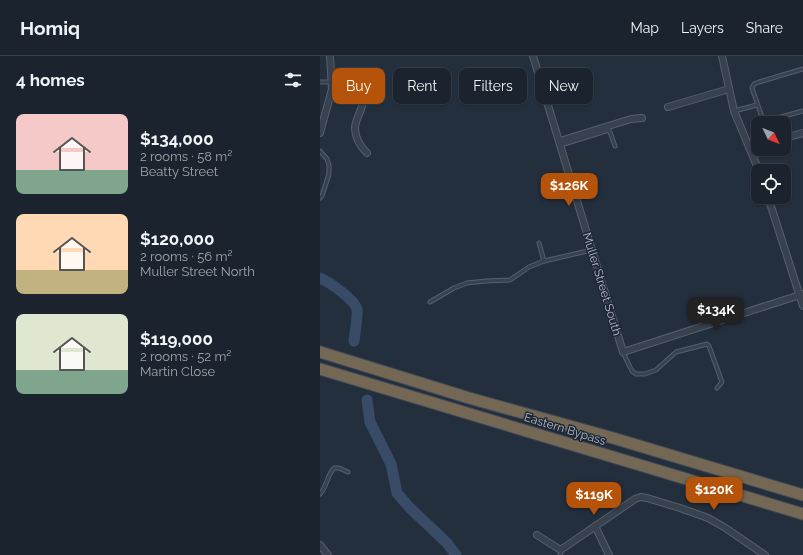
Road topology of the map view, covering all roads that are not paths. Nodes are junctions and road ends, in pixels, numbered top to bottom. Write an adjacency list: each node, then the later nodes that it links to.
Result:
1 (330, 56): 6 (street)
2 (533, 56): 19 (street, Muller Street South)
3 (722, 56): 8 (street)
4 (803, 69): 10 (lane)
5 (320, 82): 6 (lane)
6 (332, 82)
7 (332, 89): 15 (street)
8 (729, 89): 11 (street); 12 (street)
9 (363, 104): 23 (street)
10 (757, 105): 12 (lane); 13 (lane)
11 (668, 107)
12 (734, 111): 21 (street)
13 (803, 111)
14 (642, 118): 19 (street)
15 (321, 126): 16 (street)
16 (320, 133)
17 (803, 133): 18 (street)
18 (791, 136)
19 (560, 143): 20 (lane); 28 (street, Muller Street South)
20 (615, 146)
21 (749, 147): 24 (street)
22 (320, 151): 25 (lane)
23 (367, 153)
24 (756, 164)
25 (320, 198)
26 (770, 204): 30 (street)
27 (539, 243): 29 (lane)
28 (592, 250): 29 (lane); 34 (street, Muller Street South)
29 (544, 260): 31 (lane)
30 (801, 294): 32 (street); 34 (street)
31 (430, 302)
32 (803, 306)
33 (320, 352): 39 (highway, Eastern Bypass)
34 (623, 352): 36 (lane)
35 (320, 369): 40 (highway, Eastern Bypass)
36 (717, 388)
37 (348, 472): 38 (lane)
38 (320, 494)
39 (803, 495)
40 (803, 514)
41 (595, 526): 44 (street); 46 (street); 47 (street)
42 (537, 535): 44 (street)
43 (320, 545): 45 (street)
44 (561, 552)
45 (328, 555)
46 (609, 555)
47 (765, 555)

